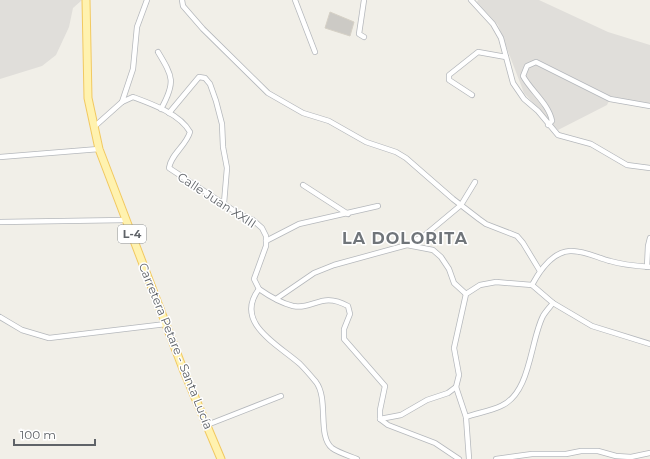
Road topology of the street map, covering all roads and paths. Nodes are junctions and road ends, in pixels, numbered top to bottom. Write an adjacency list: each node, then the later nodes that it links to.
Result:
1 (86, 0): 17 (main road, Carretera Petare - Santa Lucía / L-4)
2 (147, 0): 12 (street)
3 (182, 0): 24 (street)
4 (295, 0): 9 (street)
5 (364, 0): 7 (street)
6 (471, 0): 10 (street)
7 (364, 37)
8 (158, 52): 14 (street)
9 (315, 52)
10 (506, 57): 11 (street); 16 (street)
11 (472, 95)
12 (122, 102): 14 (street, Calle Juan XXIII); 17 (street)
13 (650, 106): 16 (street)
14 (161, 109): 15 (street, Calle Juan XXIII)
15 (169, 113): 23 (street, Calle Juan XXIII); 23 (street)
16 (548, 124): 20 (street)
17 (94, 126): 18 (main road, Carretera Petare - Santa Lucía / L-4)
18 (99, 149): 19 (street); 27 (main road, Carretera Petare - Santa Lucía / L-4)
19 (0, 157)
20 (650, 168)
21 (475, 182): 24 (street)
22 (303, 185): 26 (street)
23 (224, 203): 30 (street, Calle Juan XXIII)
24 (461, 205): 31 (street); 33 (street)
25 (378, 206): 26 (street)
26 (348, 214): 30 (street)
27 (126, 220): 28 (street); 40 (main road, Carretera Petare - Santa Lucía / L-4)
28 (0, 222)
29 (650, 238): 32 (street)
30 (266, 241): 35 (street)
31 (407, 245): 36 (street); 37 (street)
32 (649, 267): 33 (street)
33 (540, 271): 34 (street)
34 (532, 285): 36 (street); 38 (street)
35 (259, 289): 37 (street); 49 (street)
36 (466, 294): 42 (street)
37 (276, 299): 45 (street)
38 (553, 303): 41 (street); 44 (street)
39 (0, 317): 40 (street)
40 (166, 324): 46 (main road, Carretera Petare - Santa Lucía / L-4)
41 (650, 344)
42 (456, 386): 44 (street); 45 (street)
43 (281, 396): 46 (street)
44 (466, 417): 51 (street)
45 (380, 419): 50 (street)
46 (207, 425): 48 (main road, Carretera Petare - Santa Lucía / L-4)
47 (650, 453): 52 (street)
48 (221, 459)
49 (358, 459)
50 (459, 459)
51 (469, 459)
52 (496, 459)

